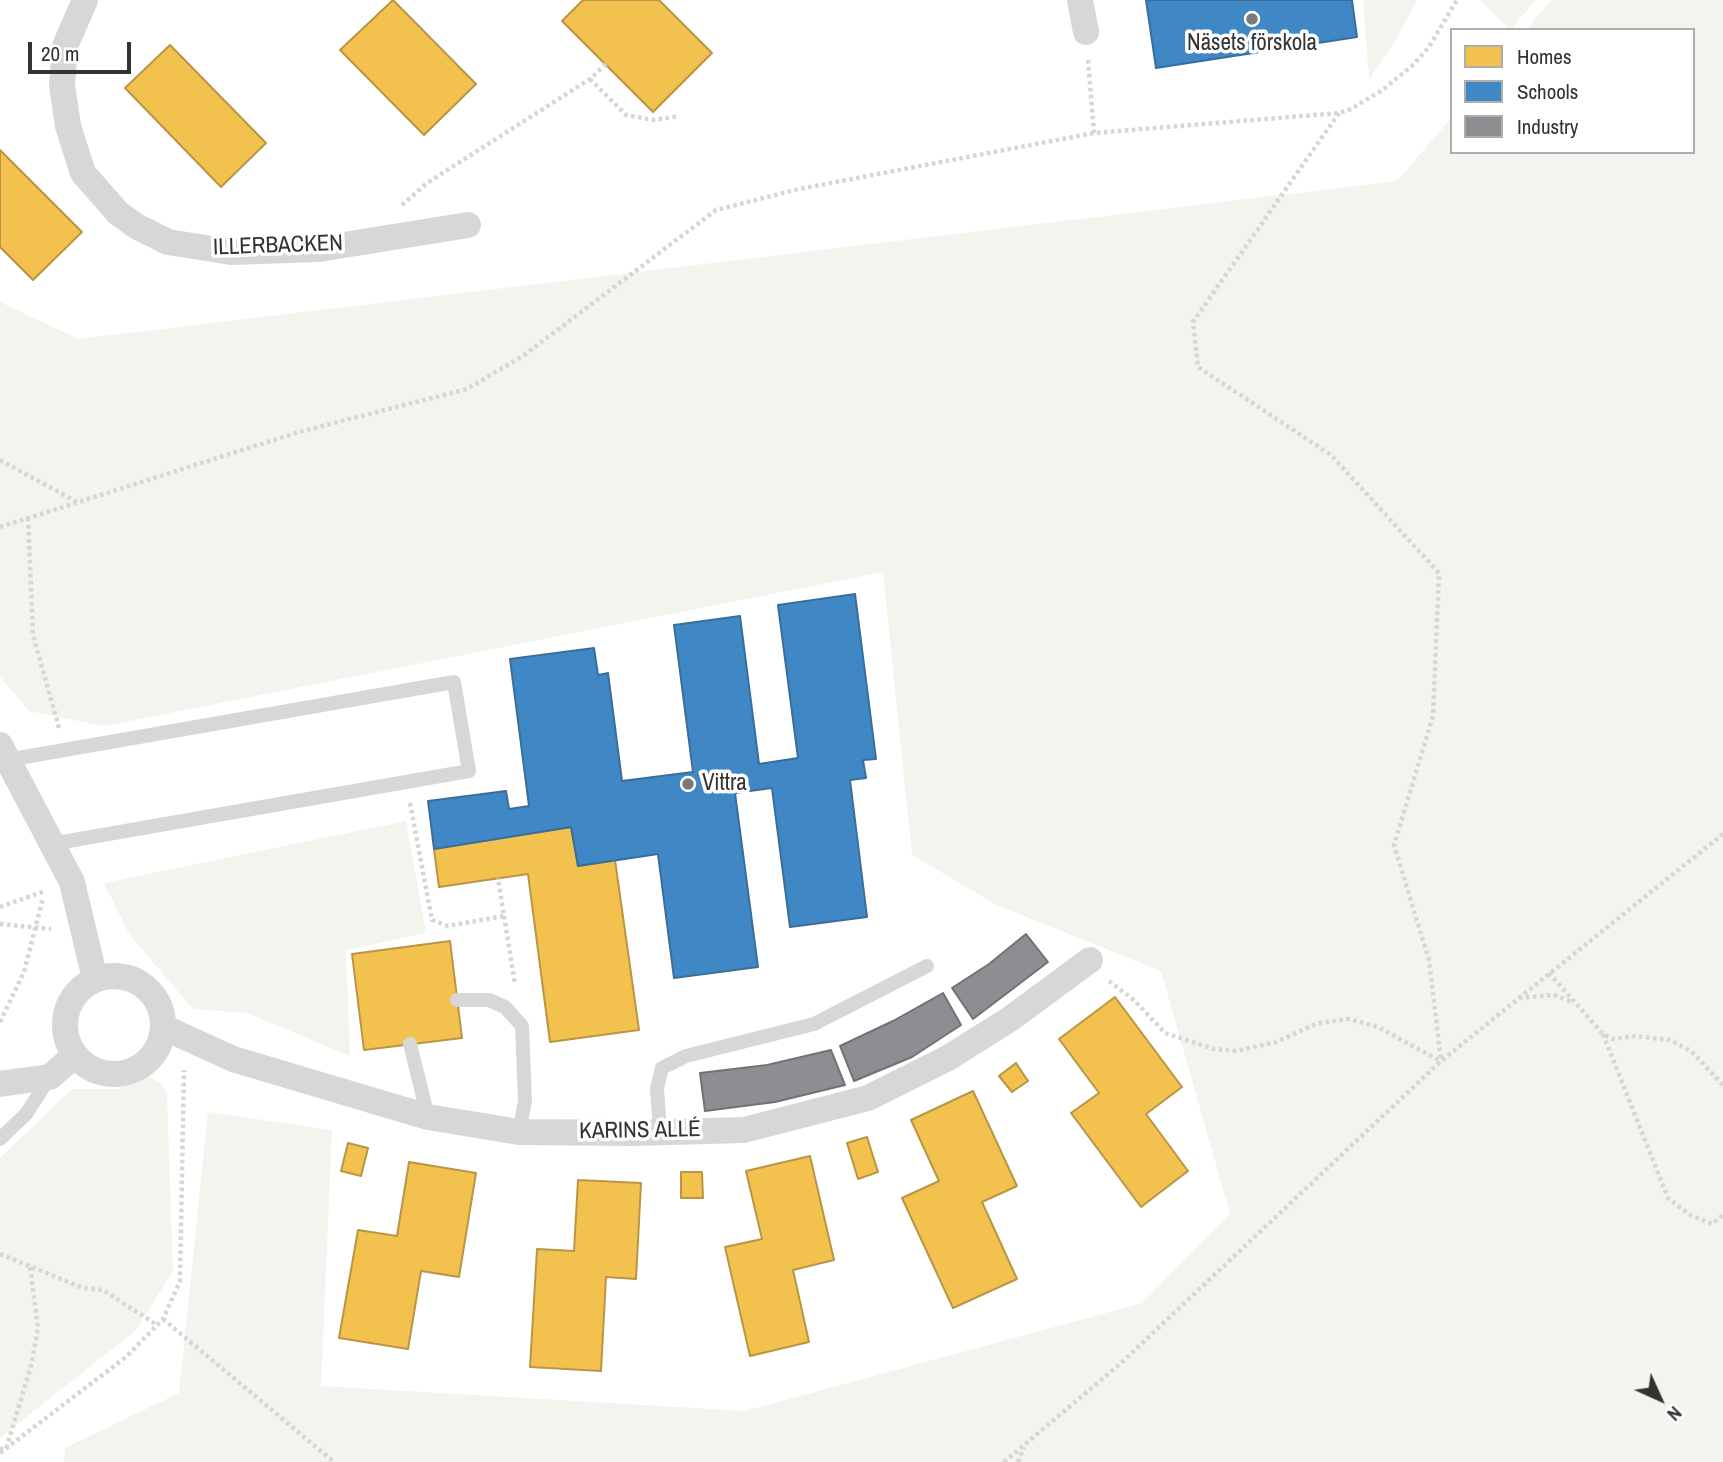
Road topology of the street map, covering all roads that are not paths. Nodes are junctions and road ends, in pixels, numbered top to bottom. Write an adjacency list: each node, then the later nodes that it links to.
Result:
1 (85, 0): 4 (street, ILLERBACKEN)
2 (1080, 0): 3 (street)
3 (1086, 32)
4 (468, 225)
5 (3, 752): 6 (street); 6 (lane)
6 (51, 844): 9 (street)
7 (1090, 960): 18 (street, KARINS ALLÉ)
8 (927, 966): 18 (lane)
9 (95, 979): 11 (street); 13 (street)
10 (457, 1000): 17 (lane)
11 (163, 1027): 13 (street); 16 (street, KARINS ALLÉ)
12 (410, 1044): 16 (lane)
13 (75, 1055): 14 (street)
14 (50, 1077): 15 (street); 19 (lane)
15 (0, 1084)
16 (428, 1117): 17 (street, KARINS ALLÉ)
17 (519, 1132): 18 (street, KARINS ALLÉ)
18 (660, 1132)
19 (0, 1139)

